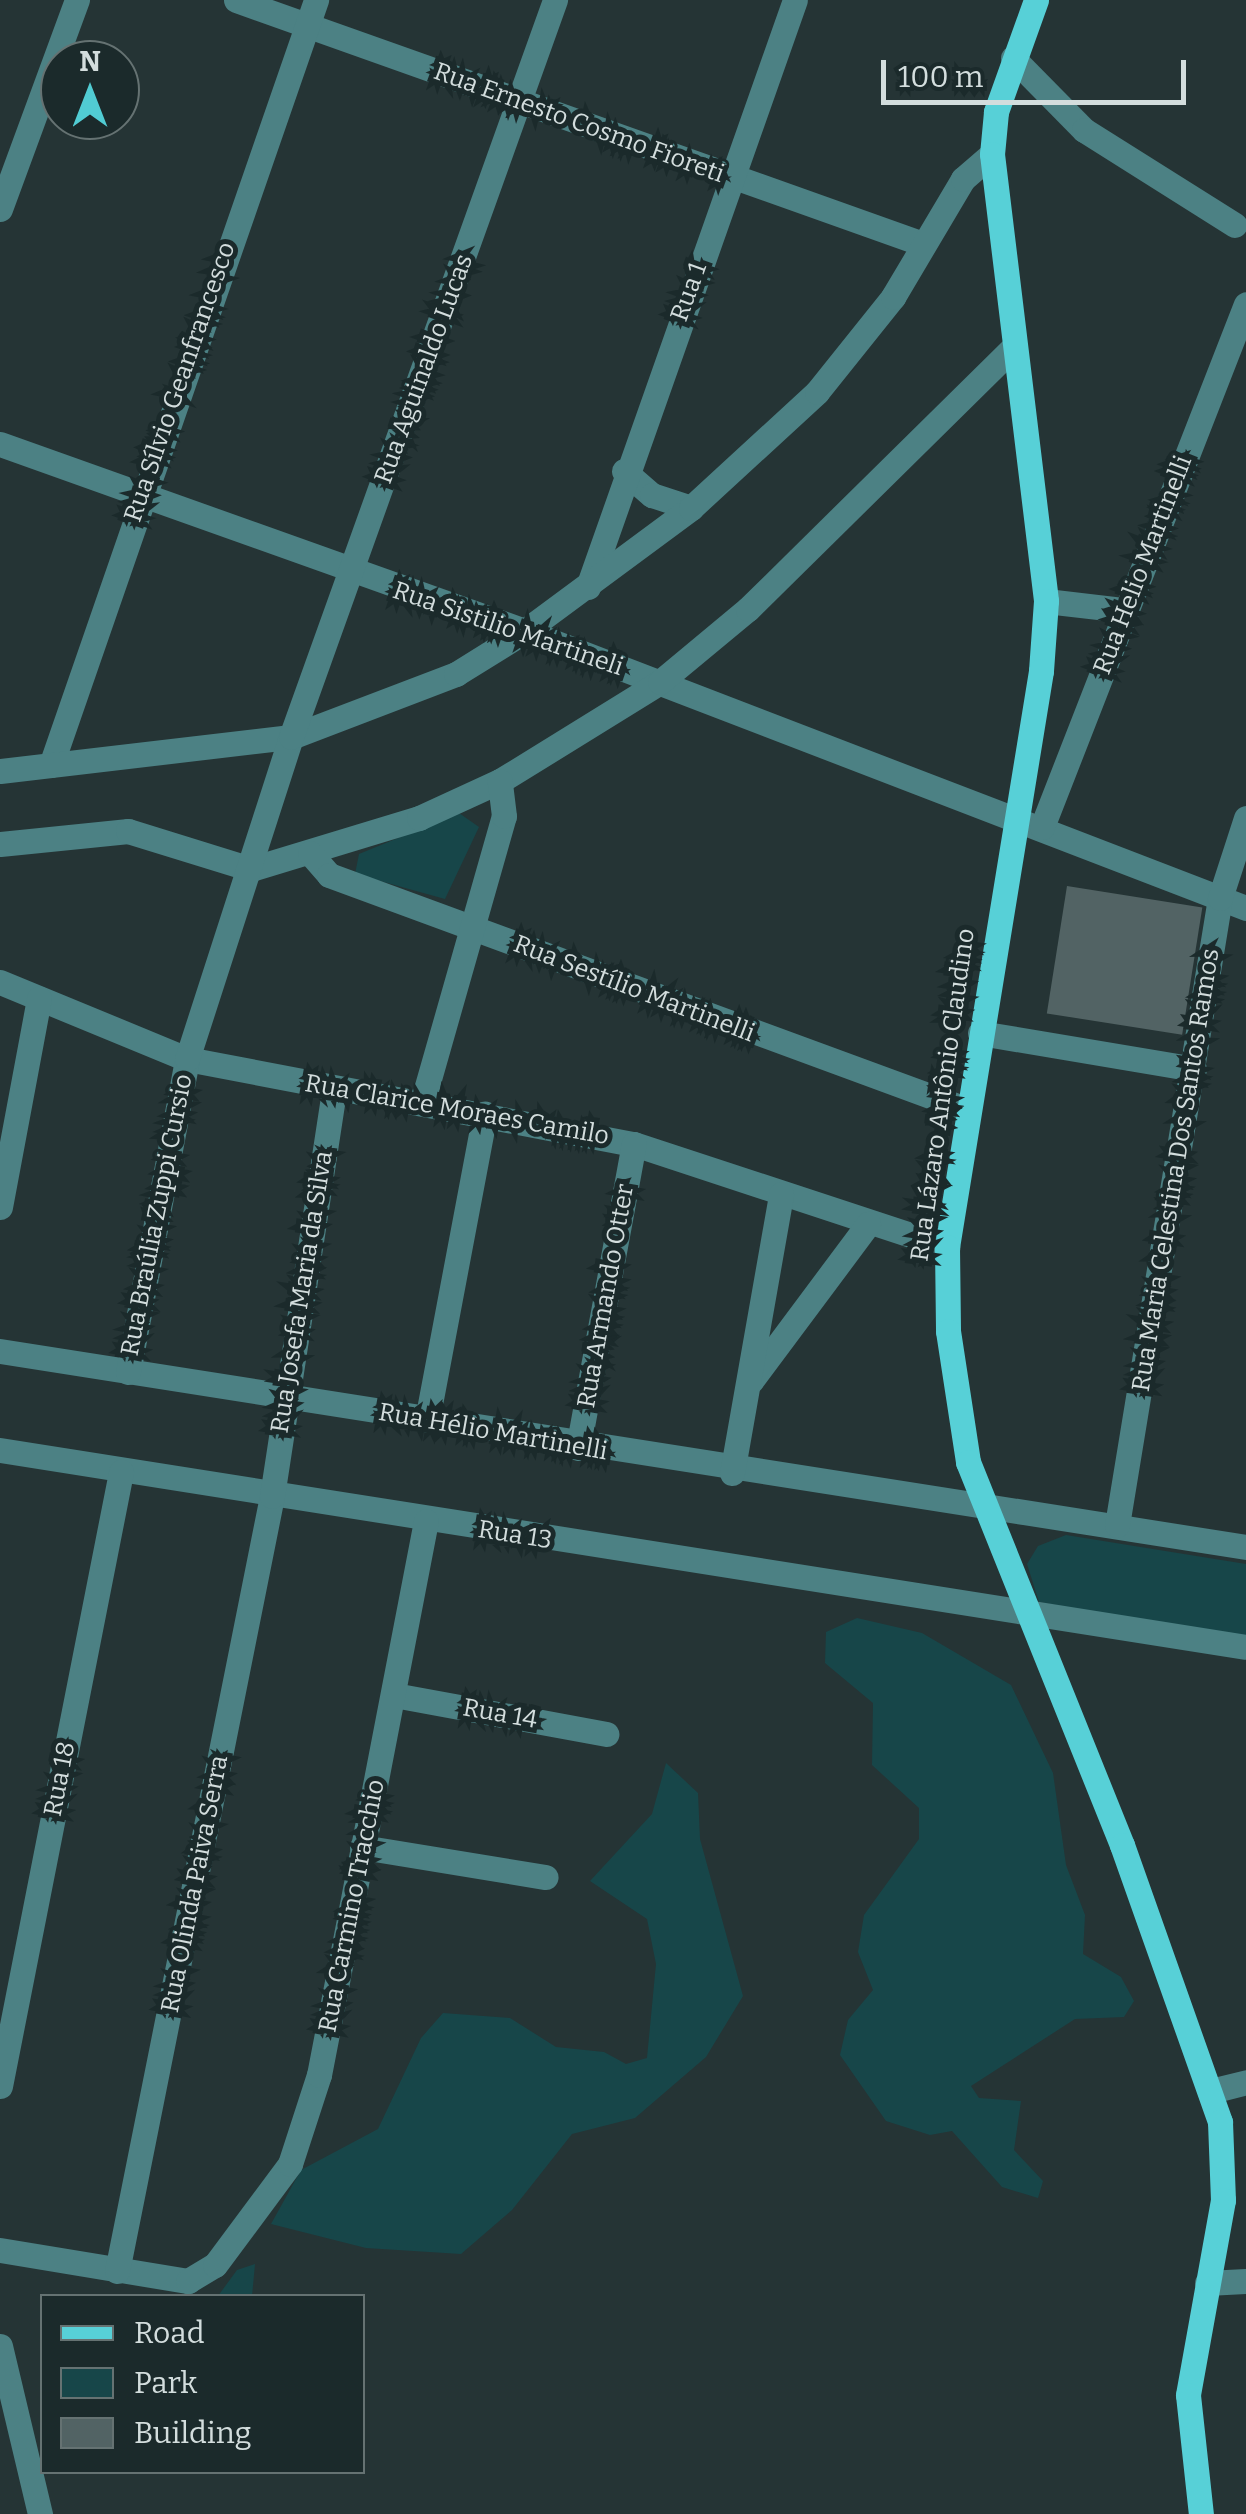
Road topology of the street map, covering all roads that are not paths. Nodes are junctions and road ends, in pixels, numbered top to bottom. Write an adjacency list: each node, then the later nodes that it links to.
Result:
1 (77, 0): 12 (street)
2 (236, 0): 7 (street, Rua Ernesto Cosmo Fioreti)
3 (316, 0): 7 (street, Rua Sílvio Geanfrancesco)
4 (556, 0): 9 (street, Rua Aguinaldo Lucas)
5 (795, 0): 11 (street, Rua 1)
6 (1036, 0): 8 (main road, Rua Lázaro Antônio Claudino)
7 (306, 26): 9 (street, Rua Ernesto Cosmo Fioreti); 19 (street, Rua Sílvio Geanfrancesco)
8 (1013, 58): 10 (main road, Rua Lázaro Antônio Claudino); 13 (street)
9 (520, 100): 11 (street, Rua Ernesto Cosmo Fioreti); 21 (street, Rua Aguinaldo Lucas)
10 (992, 154): 14 (street); 16 (main road, Rua Lázaro Antônio Claudino)
11 (730, 177): 14 (street, Rua Ernesto Cosmo Fioreti); 18 (street, Rua 1)
12 (0, 209)
13 (1236, 225)
14 (923, 244): 20 (street)
15 (1246, 304): 24 (street, Rua Helio Martinelli)
16 (1014, 347): 23 (main road, Rua Lázaro Antônio Claudino); 26 (street)
17 (0, 444): 19 (street, Rua Sistilio Martineli)
18 (624, 471): 20 (street); 22 (street, Rua 1)
19 (142, 496): 21 (street, Rua Sistilio Martineli); 28 (street, Rua Sílvio Geanfrancesco)
20 (691, 508): 22 (street)
21 (350, 574): 25 (street, Rua Sistilio Martineli); 27 (street, Rua Aguinaldo Lucas)
22 (588, 587): 25 (street)
23 (1046, 600): 24 (street); 31 (main road, Rua Lázaro Antônio Claudino)
24 (1124, 610): 33 (street, Rua Helio Martinelli)
25 (525, 631): 26 (street, Rua Sistilio Martineli); 27 (street)
26 (660, 682): 30 (street); 31 (street, Rua Sistilio Martineli)
27 (291, 737): 28 (street); 36 (street)
28 (51, 765): 29 (street)
29 (0, 770)
30 (500, 781): 35 (street); 39 (street)
31 (1016, 815): 33 (street, Rua Sistilio Martineli); 42 (main road, Rua Lázaro Antônio Claudino)
32 (1246, 818): 37 (street, Rua Maria Celestina Dos Santos Ramos)
33 (1042, 826): 37 (street, Rua Sistilio Martineli)
34 (0, 844): 36 (street)
35 (310, 853): 36 (street); 39 (street, Rua Sestílio Martinelli)
36 (251, 869): 43 (street)
37 (1220, 898): 38 (street, Rua Sistilio Martineli); 44 (street, Rua Maria Celestina Dos Santos Ramos)
38 (1246, 908)
39 (471, 927): 46 (street); 47 (street, Rua Sestílio Martinelli)
40 (0, 982): 41 (street, Rua Clarice Moraes Camilo)
41 (39, 999): 43 (street, Rua Clarice Moraes Camilo); 51 (street)
42 (980, 1033): 44 (street); 47 (main road, Rua Lázaro Antônio Claudino)
43 (187, 1059): 45 (street, Rua Clarice Moraes Camilo); 55 (street, Rua Braúlia Zuppi Cursio)
44 (1194, 1069): 66 (street, Rua Maria Celestina Dos Santos Ramos)
45 (334, 1089): 46 (street, Rua Clarice Moraes Camilo); 57 (street, Rua Josefa Maria da Silva)
46 (423, 1100): 48 (street, Rua Clarice Moraes Camilo)
47 (968, 1110): 53 (main road, Rua Lázaro Antônio Claudino)
48 (486, 1113): 49 (street, Rua Clarice Moraes Camilo); 58 (street)
49 (634, 1144): 50 (street, Rua Clarice Moraes Camilo); 59 (street, Rua Armando Otter)
50 (781, 1194): 52 (street, Rua Clarice Moraes Camilo); 56 (street)
51 (0, 1208)
52 (868, 1224): 53 (street, Rua Clarice Moraes Camilo); 56 (street)
53 (947, 1247): 64 (main road, Rua Lázaro Antônio Claudino)
54 (0, 1351): 55 (street, Rua Hélio Martinelli)
55 (128, 1372): 57 (street, Rua Hélio Martinelli)
56 (746, 1388): 62 (street)
57 (283, 1396): 58 (street, Rua Hélio Martinelli); 63 (street, Rua Josefa Maria da Silva)
58 (427, 1420): 59 (street, Rua Hélio Martinelli)
59 (578, 1448): 62 (street, Rua Hélio Martinelli)
60 (0, 1450): 61 (street, Rua 13)
61 (121, 1472): 63 (street, Rua 13); 75 (street, Rua 18)
62 (732, 1473): 64 (street, Rua Hélio Martinelli)
63 (272, 1496): 65 (street, Rua 13); 78 (street, Rua Olinda Paiva Serra)
64 (987, 1510): 66 (street, Rua Hélio Martinelli); 68 (main road, Rua Lázaro Antônio Claudino)
65 (426, 1521): 68 (street, Rua 13); 70 (street, Rua Carmino Tracchio)
66 (1117, 1525): 67 (street, Rua Hélio Martinelli)
67 (1246, 1547)
68 (1031, 1614): 69 (street, Rua 13); 76 (main road, Rua Lázaro Antônio Claudino)
69 (1246, 1647)
70 (394, 1695): 71 (street, Rua 14); 72 (street, Rua Carmino Tracchio)
71 (606, 1734)
72 (362, 1846): 73 (street); 78 (street, Rua Carmino Tracchio)
73 (546, 1877)
74 (1246, 2082): 76 (street)
75 (0, 2086)
76 (1211, 2091): 80 (main road, Rua Lázaro Antônio Claudino)
77 (0, 2250): 78 (street)
78 (117, 2272)
79 (1246, 2281): 80 (street)
80 (1207, 2282): 83 (main road, Rua Lázaro Antônio Claudino)
81 (0, 2346): 82 (street)
82 (40, 2514)
83 (1201, 2514)

